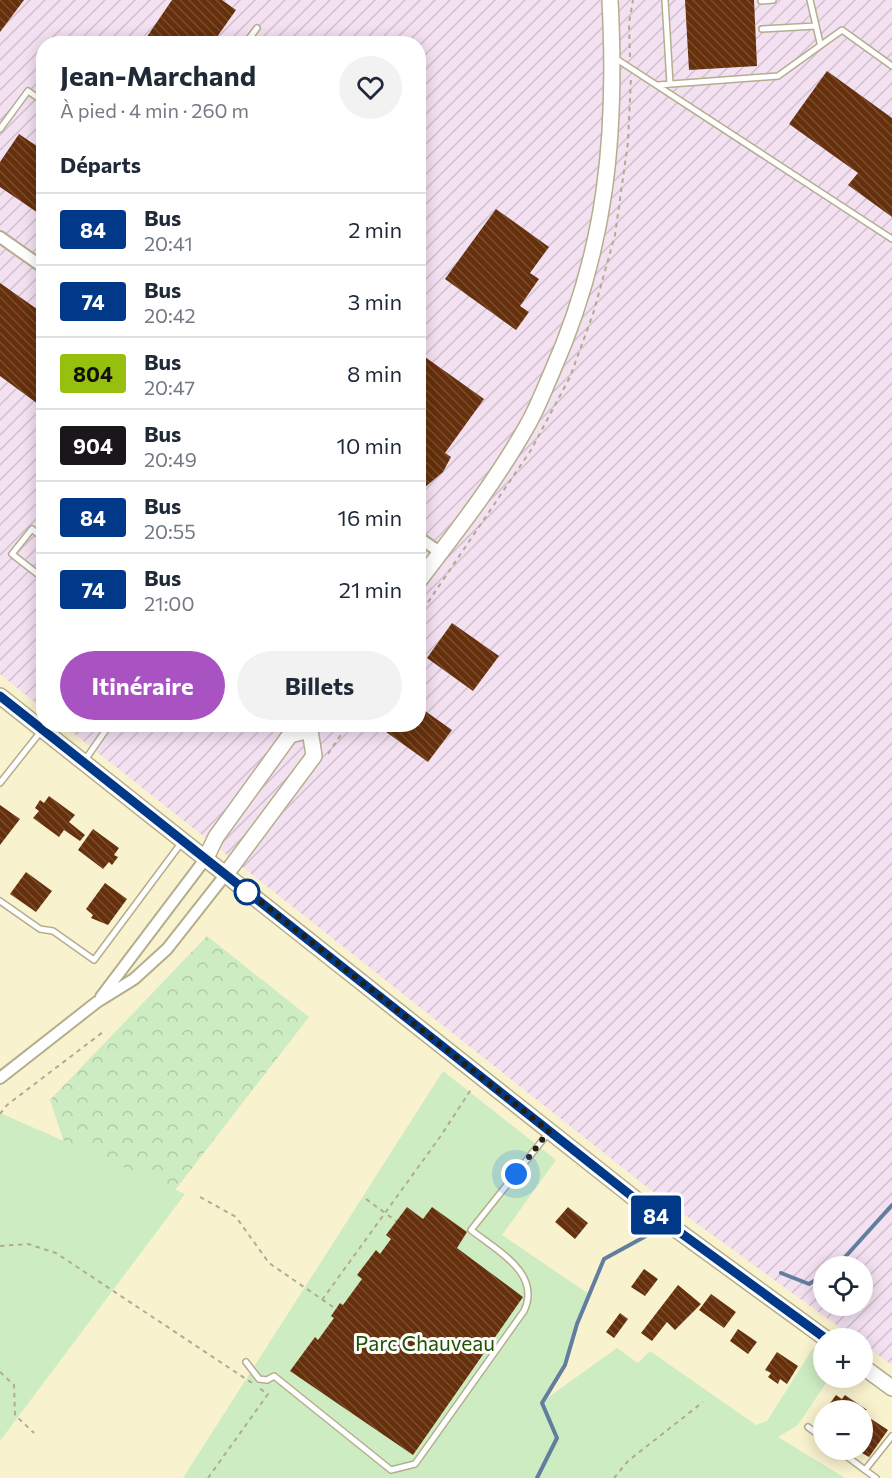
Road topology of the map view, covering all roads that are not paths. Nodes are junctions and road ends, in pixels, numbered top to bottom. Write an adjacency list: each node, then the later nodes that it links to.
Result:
1 (610, 0): 11 (main road)
2 (665, 0): 13 (lane)
3 (773, 0): 5 (lane)
4 (810, 0): 6 (lane)
5 (761, 1)
6 (816, 26): 8 (lane); 10 (lane)
7 (257, 28): 9 (lane)
8 (762, 29)
9 (251, 36)
10 (820, 44): 12 (lane); 13 (lane)
11 (613, 57): 14 (lane); 22 (main road)
12 (892, 66)
13 (670, 84): 14 (lane)
14 (656, 85): 18 (lane)
15 (36, 96): 16 (lane)
16 (0, 129)
17 (0, 237): 19 (street)
18 (892, 239)
19 (36, 262)
20 (36, 533): 24 (lane)
21 (426, 543): 22 (street)
22 (441, 553): 23 (main road)
23 (426, 572)
24 (36, 573)
25 (0, 696): 26 (main road)
26 (36, 724)
27 (41, 732): 33 (lane)
28 (47, 732): 32 (main road)
29 (104, 732): 32 (lane)
30 (297, 732): 35 (main road)
31 (312, 732): 36 (main road)
32 (83, 762): 34 (main road)
33 (0, 783)
34 (183, 840): 35 (main road); 37 (lane)
35 (206, 858): 36 (main road); 38 (street)
36 (226, 874): 38 (street); 40 (main road)
37 (0, 901)
38 (97, 1002): 39 (street)
39 (1, 1075)
40 (549, 1131): 41 (main road); 42 (lane)
41 (813, 1329)
42 (246, 1362)
43 (873, 1374): 44 (main road)
44 (892, 1388)
45 (808, 1427): 46 (lane)
46 (813, 1431)
47 (892, 1436): 49 (lane)
48 (852, 1460): 49 (lane)
49 (865, 1470): 50 (lane)
50 (876, 1478)

